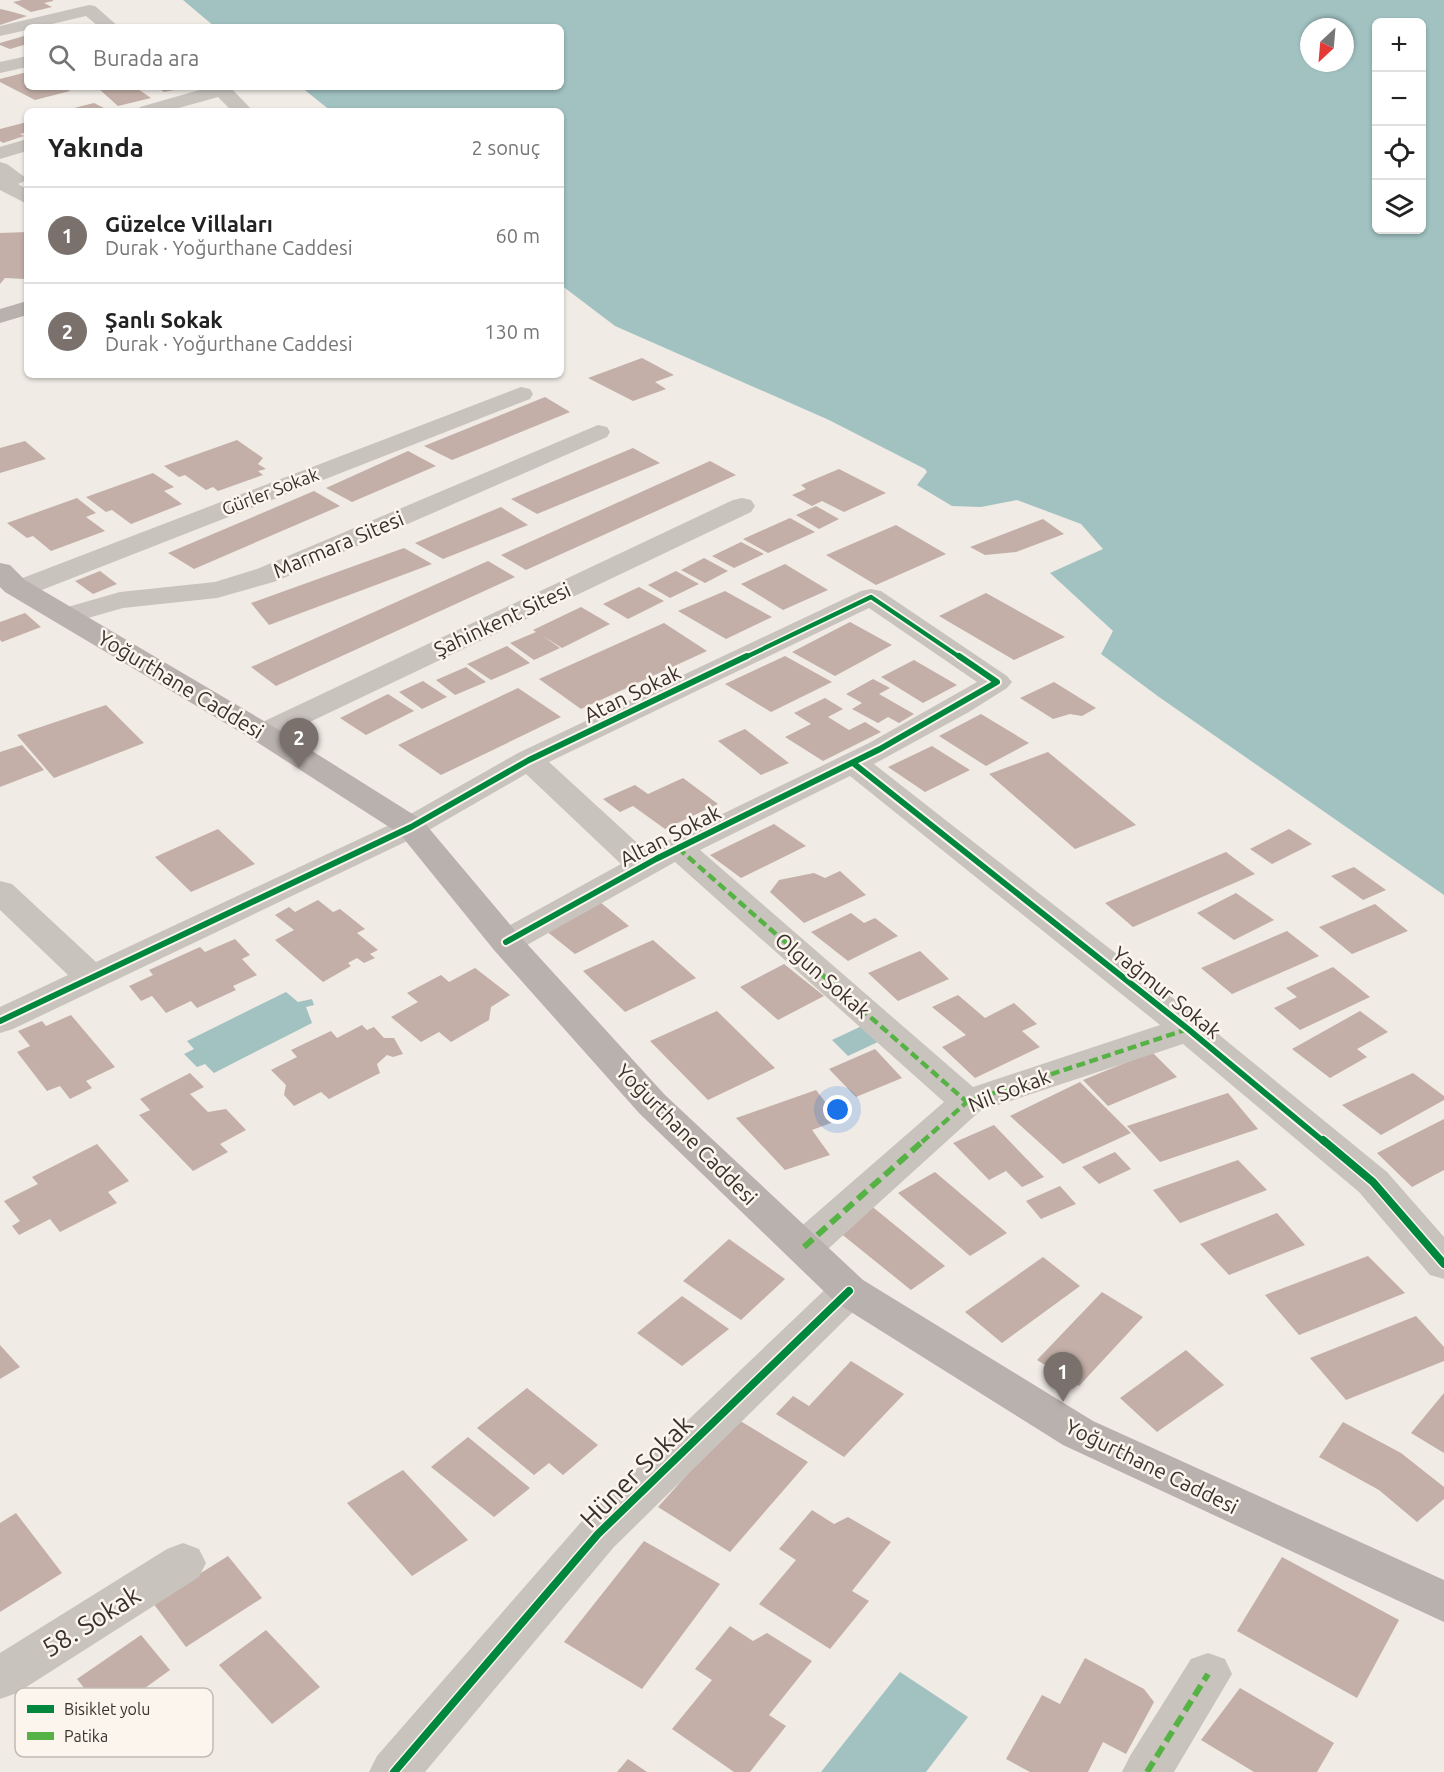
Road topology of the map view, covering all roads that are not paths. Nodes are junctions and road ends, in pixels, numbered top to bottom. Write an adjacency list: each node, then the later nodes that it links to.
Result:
1 (30, 24): 2 (street)
2 (106, 24)
3 (24, 25): 4 (street)
4 (0, 31)
5 (24, 62): 6 (street)
6 (0, 68)
7 (215, 90): 9 (street)
8 (223, 90): 10 (street)
9 (157, 108)
10 (240, 108)
11 (24, 146): 12 (street)
12 (0, 153)
13 (0, 177): 14 (street)
14 (24, 196)
15 (24, 309): 16 (main road)
16 (0, 316)
17 (521, 394): 20 (street, Gürler Sokak)
18 (598, 432): 22 (street, Marmara Sitesi)
19 (742, 506): 23 (street, Şahinkent Sitesi)
20 (11, 582): 22 (main road, Yoğurthane Caddesi)
21 (871, 597): 24 (street, Atan Sokak); 25 (street, Altan Sokak)
22 (67, 616): 23 (main road, Yoğurthane Caddesi)
23 (263, 733): 26 (main road, Yoğurthane Caddesi)
24 (529, 760): 26 (street, Atan Sokak); 28 (street)
25 (853, 763): 27 (street, Altan Sokak); 33 (street, Yağmur Sokak)
26 (411, 827): 30 (main road, Yoğurthane Caddesi); 31 (street, Atan Sokak)
27 (678, 848): 28 (street, Altan Sokak); 34 (street, Olgun Sokak)
28 (642, 866): 30 (street, Altan Sokak)
29 (0, 891): 31 (street)
30 (506, 942): 35 (main road, Yoğurthane Caddesi)
31 (92, 978): 32 (street, Atan Sokak)
32 (0, 1021)
33 (1188, 1029): 34 (street, Nil Sokak); 36 (street, Yağmur Sokak)
34 (967, 1102): 35 (street, Nil Sokak)
35 (804, 1247): 37 (main road, Yoğurthane Caddesi)
36 (1444, 1264)
37 (849, 1291): 39 (main road, Yoğurthane Caddesi); 42 (street, Hüner Sokak)
38 (183, 1563): 41 (street, 58. Sokak)
39 (1444, 1602)
40 (1208, 1674): 43 (street)
41 (0, 1678)
42 (393, 1772)
43 (1147, 1772)

